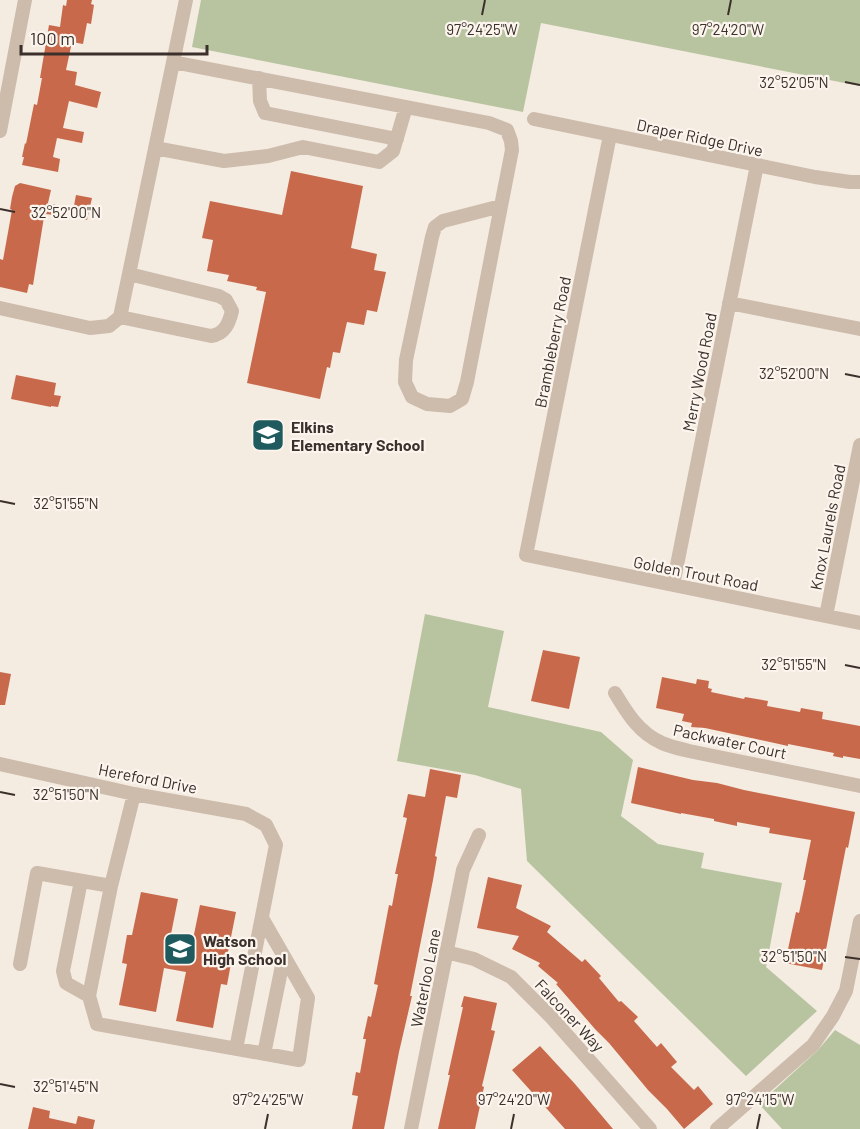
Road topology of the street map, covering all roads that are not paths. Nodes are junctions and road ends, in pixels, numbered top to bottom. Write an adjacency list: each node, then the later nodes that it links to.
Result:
1 (25, 0): 7 (street)
2 (186, 0): 3 (street)
3 (173, 62): 4 (street); 10 (street)
4 (259, 78): 5 (street); 9 (street)
5 (406, 107): 9 (street); 13 (street)
6 (534, 119): 8 (street, Draper Ridge Drive)
7 (0, 131)
8 (610, 135): 11 (street, Draper Ridge Drive); 20 (street, Brambleberry Road)
9 (397, 139): 10 (street)
10 (155, 148): 14 (street)
11 (757, 165): 12 (street, Draper Ridge Drive); 15 (street, Merry Wood Road)
12 (860, 182)
13 (501, 206): 13 (street)
14 (129, 274): 17 (street); 17 (street)
15 (729, 303): 18 (street); 21 (street, Merry Wood Road)
16 (0, 308): 17 (street)
17 (120, 317)
18 (860, 329)
19 (860, 445): 22 (street, Knox Laurels Road)
20 (526, 555): 21 (street, Golden Trout Road)
21 (673, 585): 22 (street, Golden Trout Road)
22 (826, 616): 23 (street, Golden Trout Road)
23 (860, 622)
24 (615, 693): 26 (street, Packwater Court)
25 (0, 764): 27 (street, Hereford Drive)
26 (860, 786)
27 (134, 794): 30 (street); 31 (street, Hereford Drive)
28 (479, 835): 33 (street, Waterloo Lane)
29 (81, 881): 30 (street); 35 (street); 36 (street)
30 (111, 886): 36 (street)
31 (262, 918): 34 (street); 37 (street)
32 (860, 921): 41 (street)
33 (446, 952): 39 (street, Waterloo Lane); 40 (street, Falconer Way)
34 (284, 956): 38 (street); 38 (street)
35 (20, 964)
36 (89, 996): 37 (street)
37 (236, 1049): 38 (street)
38 (264, 1054)
39 (411, 1129)
40 (650, 1129)
41 (717, 1129)

